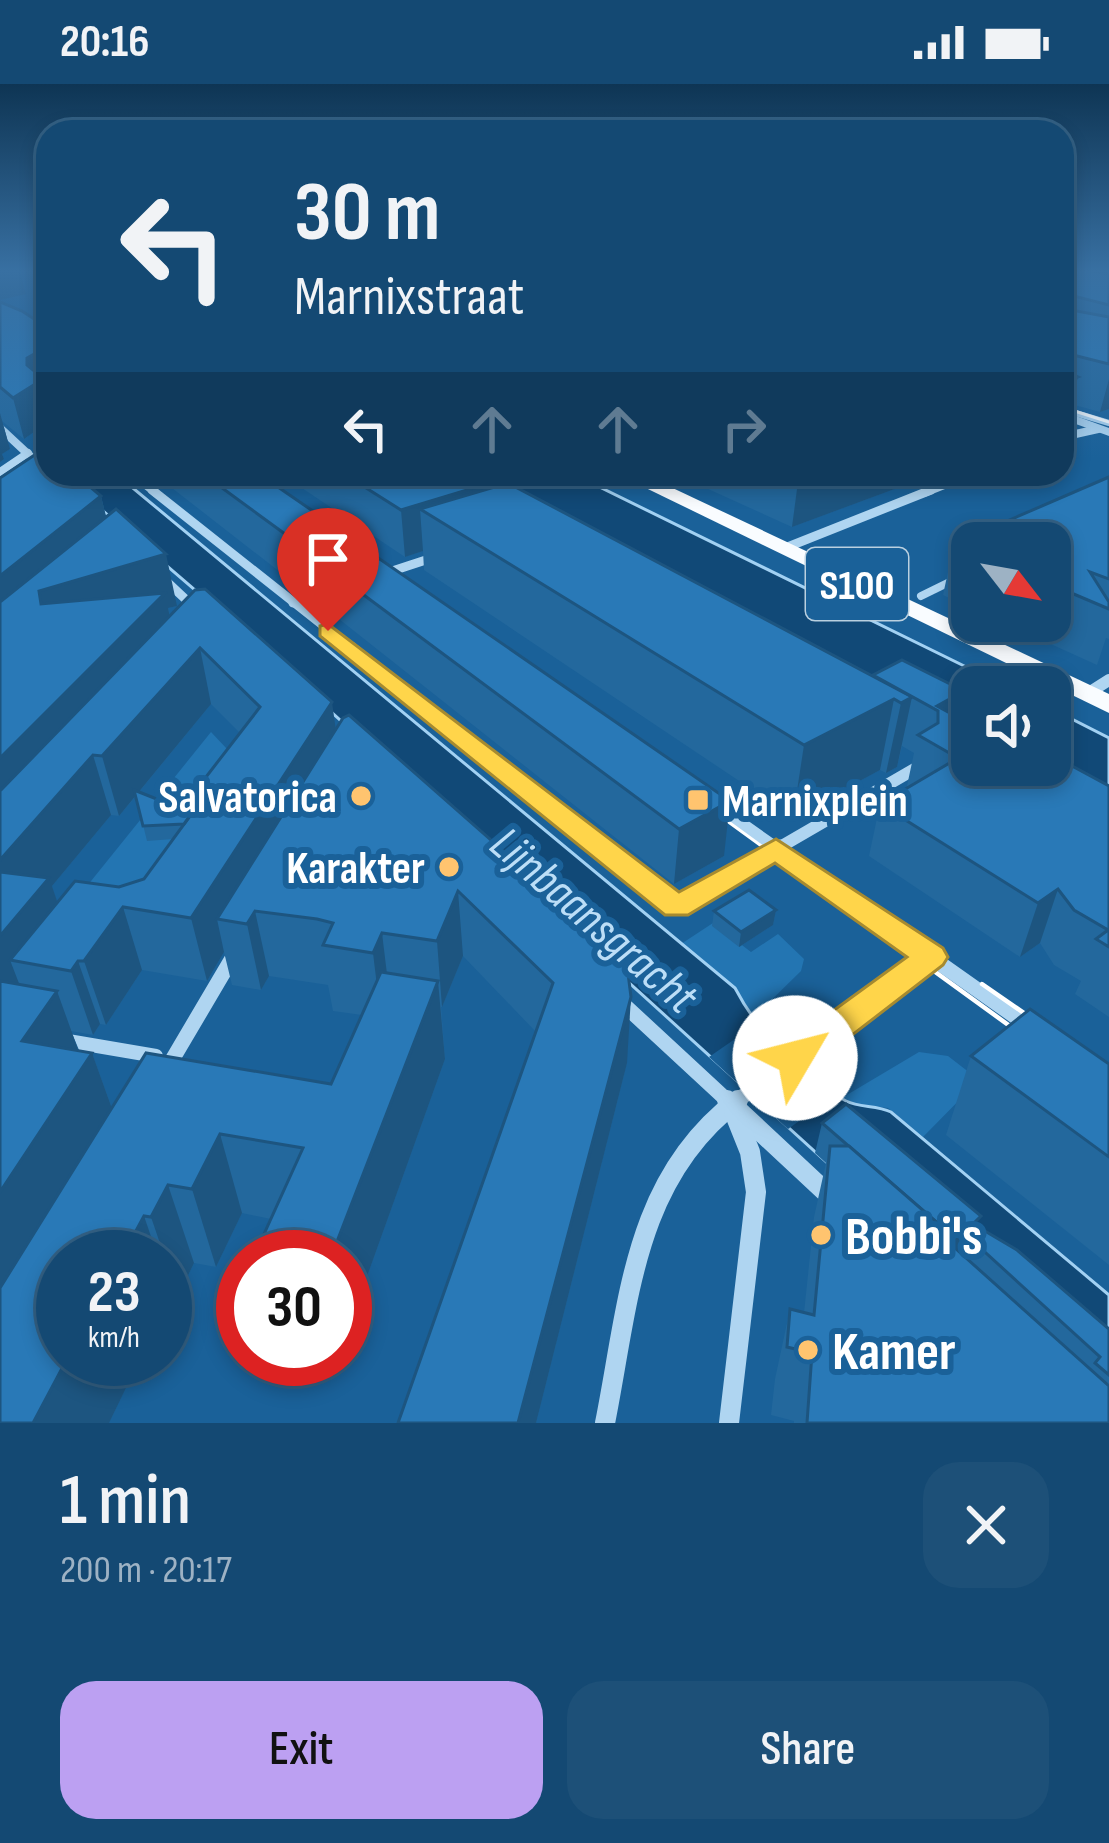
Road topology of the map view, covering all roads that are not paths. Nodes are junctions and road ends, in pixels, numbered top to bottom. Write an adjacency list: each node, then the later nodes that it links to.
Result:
1 (1074, 413): 2 (street)
2 (1106, 425): 4 (street)
3 (0, 428): 5 (street)
4 (1074, 434)
5 (31, 456): 6 (street); 7 (street)
6 (36, 461)
7 (0, 472)
8 (147, 486): 21 (street)
9 (652, 486): 11 (main road, S100)
10 (943, 486): 11 (street)
11 (784, 548): 23 (main road, S100)
12 (451, 551): 15 (street)
13 (366, 561): 15 (street)
14 (148, 564): 22 (street)
15 (384, 573): 17 (street); 18 (street)
16 (951, 581): 20 (street)
17 (358, 582)
18 (403, 586)
19 (336, 589): 21 (street)
20 (921, 596)
21 (293, 603): 26 (street)
22 (217, 628)
23 (1102, 693)
24 (898, 755): 26 (street)
25 (699, 794): 26 (street)
26 (779, 847): 28 (street)
27 (242, 942): 32 (street)
28 (931, 957): 31 (street); 35 (street)
29 (614, 996): 35 (street)
30 (52, 1039): 32 (street)
31 (1047, 1039)
32 (172, 1059): 33 (street); 34 (street)
33 (195, 1064)
34 (161, 1079)
35 (740, 1099): 36 (street); 37 (street); 38 (street)
36 (848, 1213)
37 (605, 1423)
38 (729, 1423)

